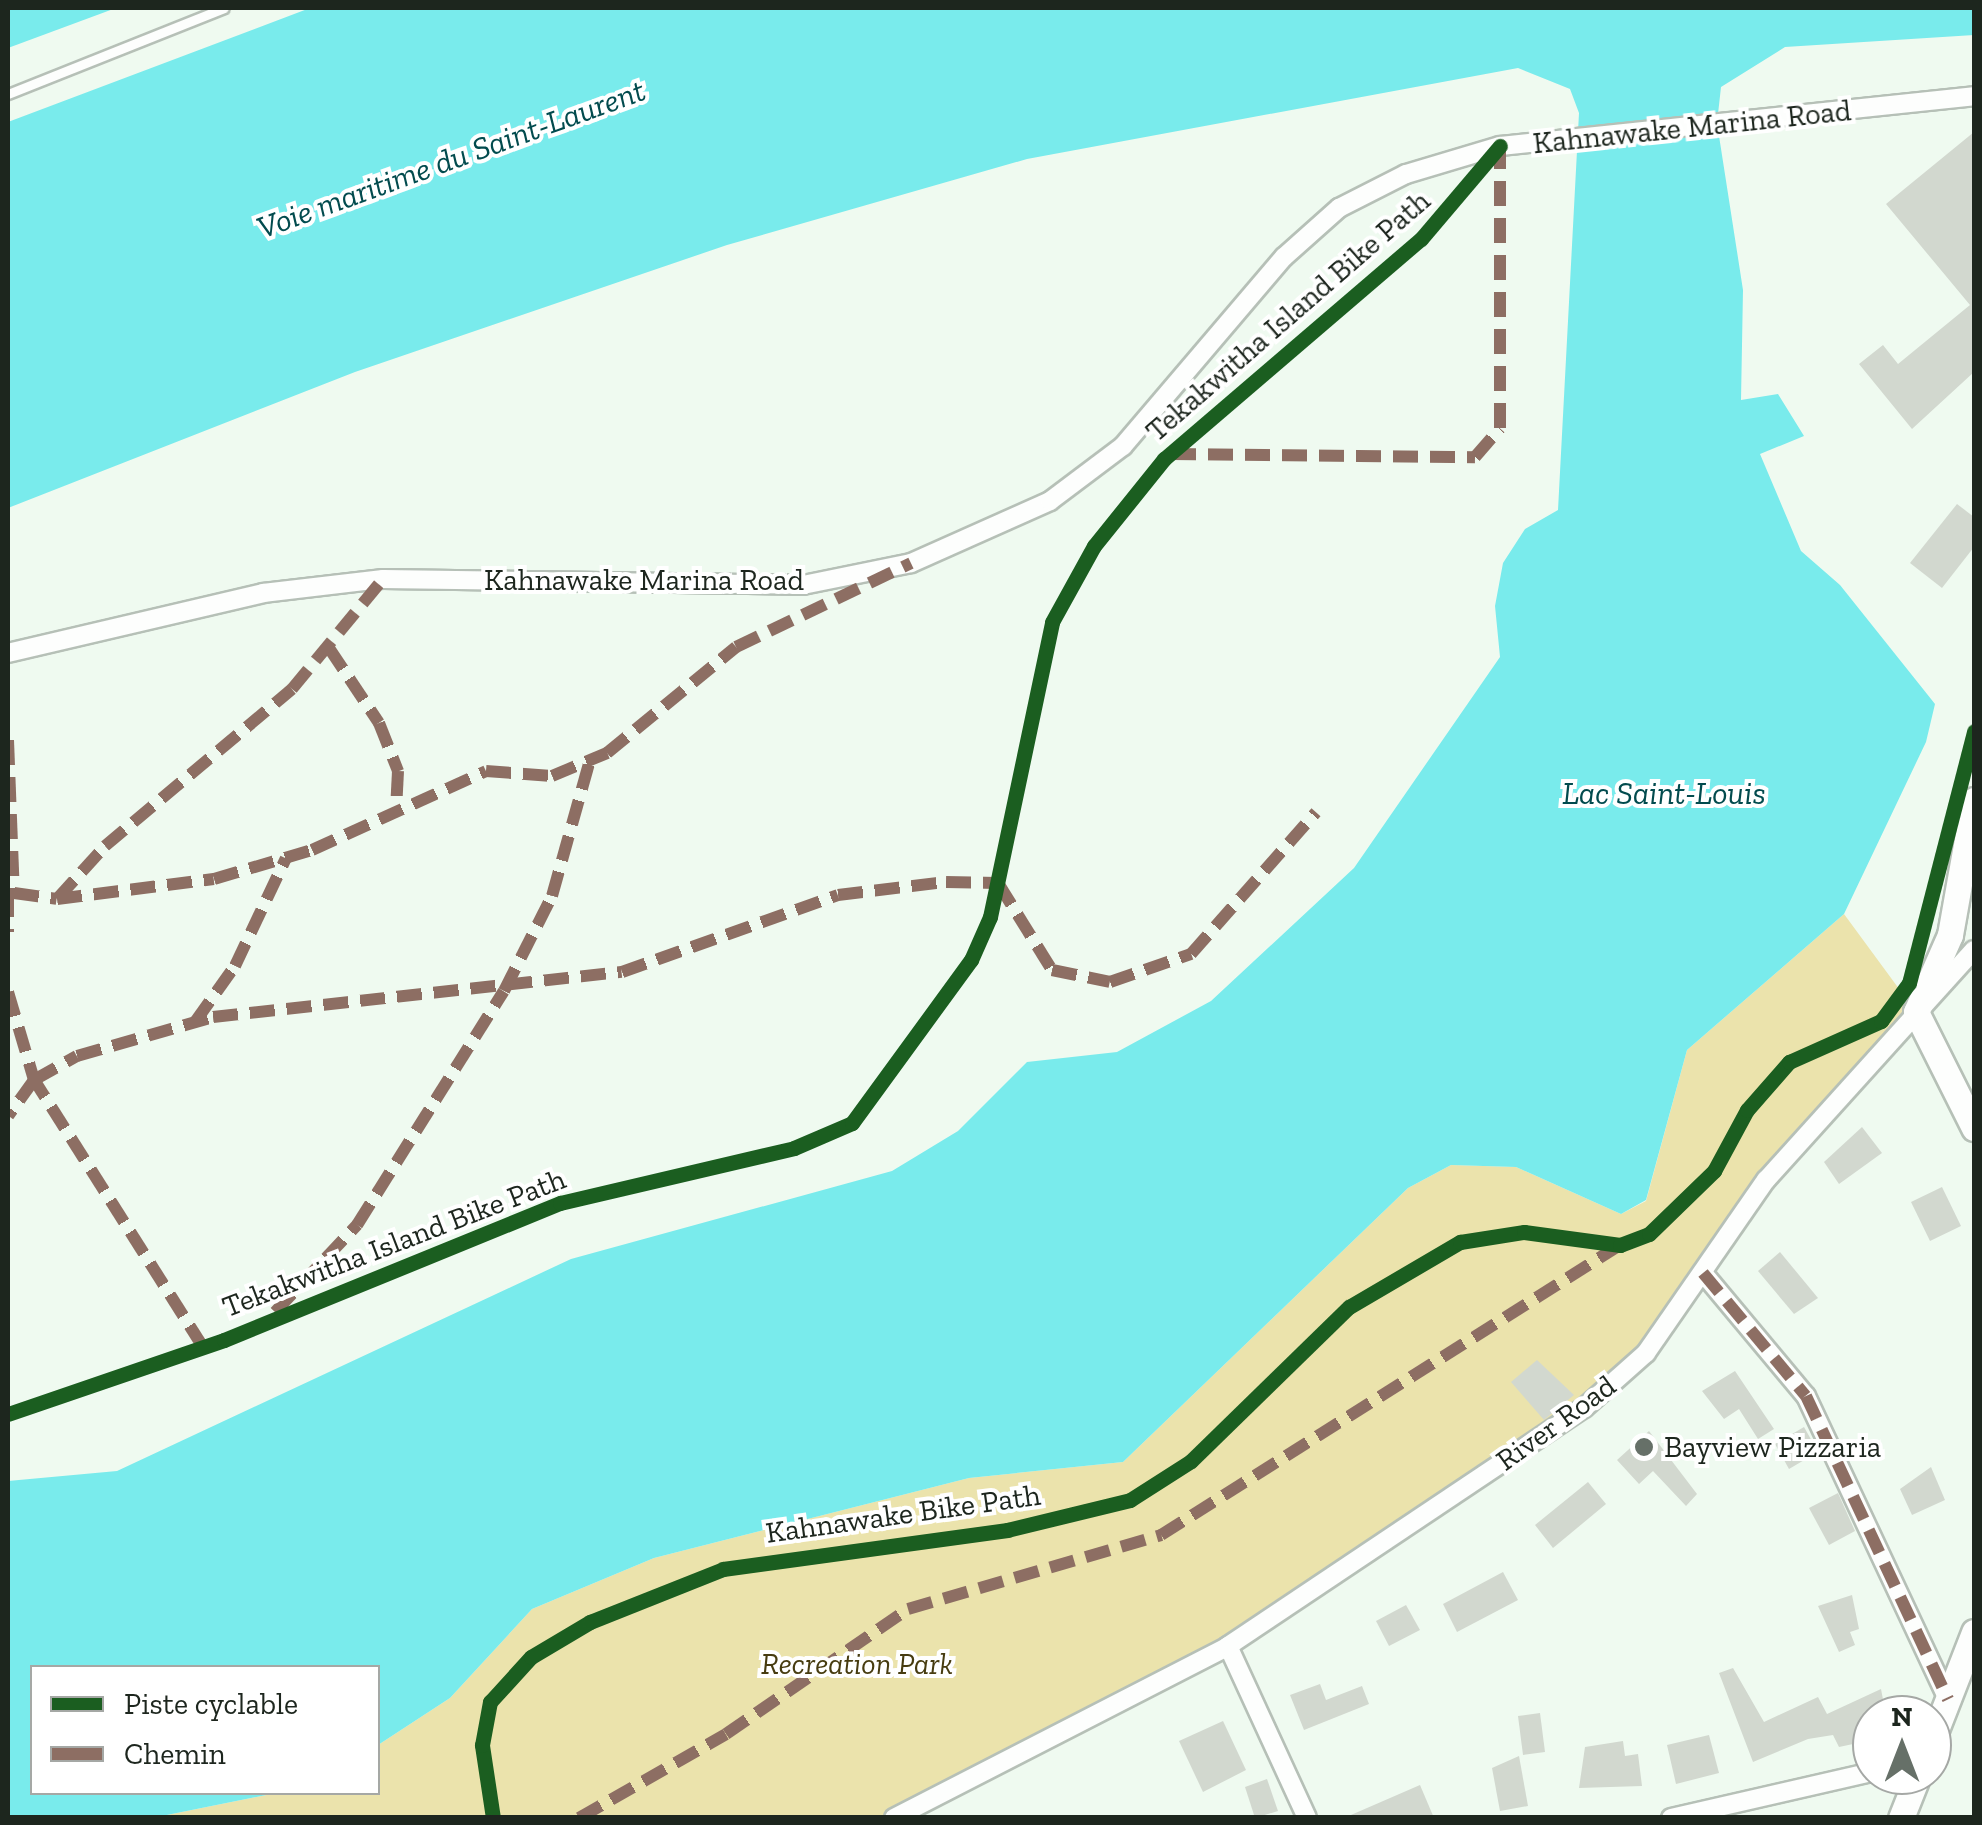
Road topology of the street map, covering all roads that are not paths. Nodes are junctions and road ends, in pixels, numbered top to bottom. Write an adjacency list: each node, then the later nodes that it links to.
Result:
1 (224, 8): 2 (lane)
2 (8, 94)
3 (1974, 96): 4 (street, Kahnawake Marina Road)
4 (8, 653)
5 (1974, 800): 7 (street, River Road)
6 (1974, 950): 7 (street)
7 (1916, 1012): 8 (street); 9 (street, River Road)
8 (1974, 1128)
9 (1703, 1274): 11 (street, River Road); 13 (street)
10 (1974, 1632): 12 (street)
11 (1228, 1646): 15 (street, River Road); 16 (street)
12 (1966, 1675)
13 (1946, 1695)
14 (1852, 1777): 17 (street)
15 (894, 1818)
16 (1306, 1818)
17 (1671, 1818)

